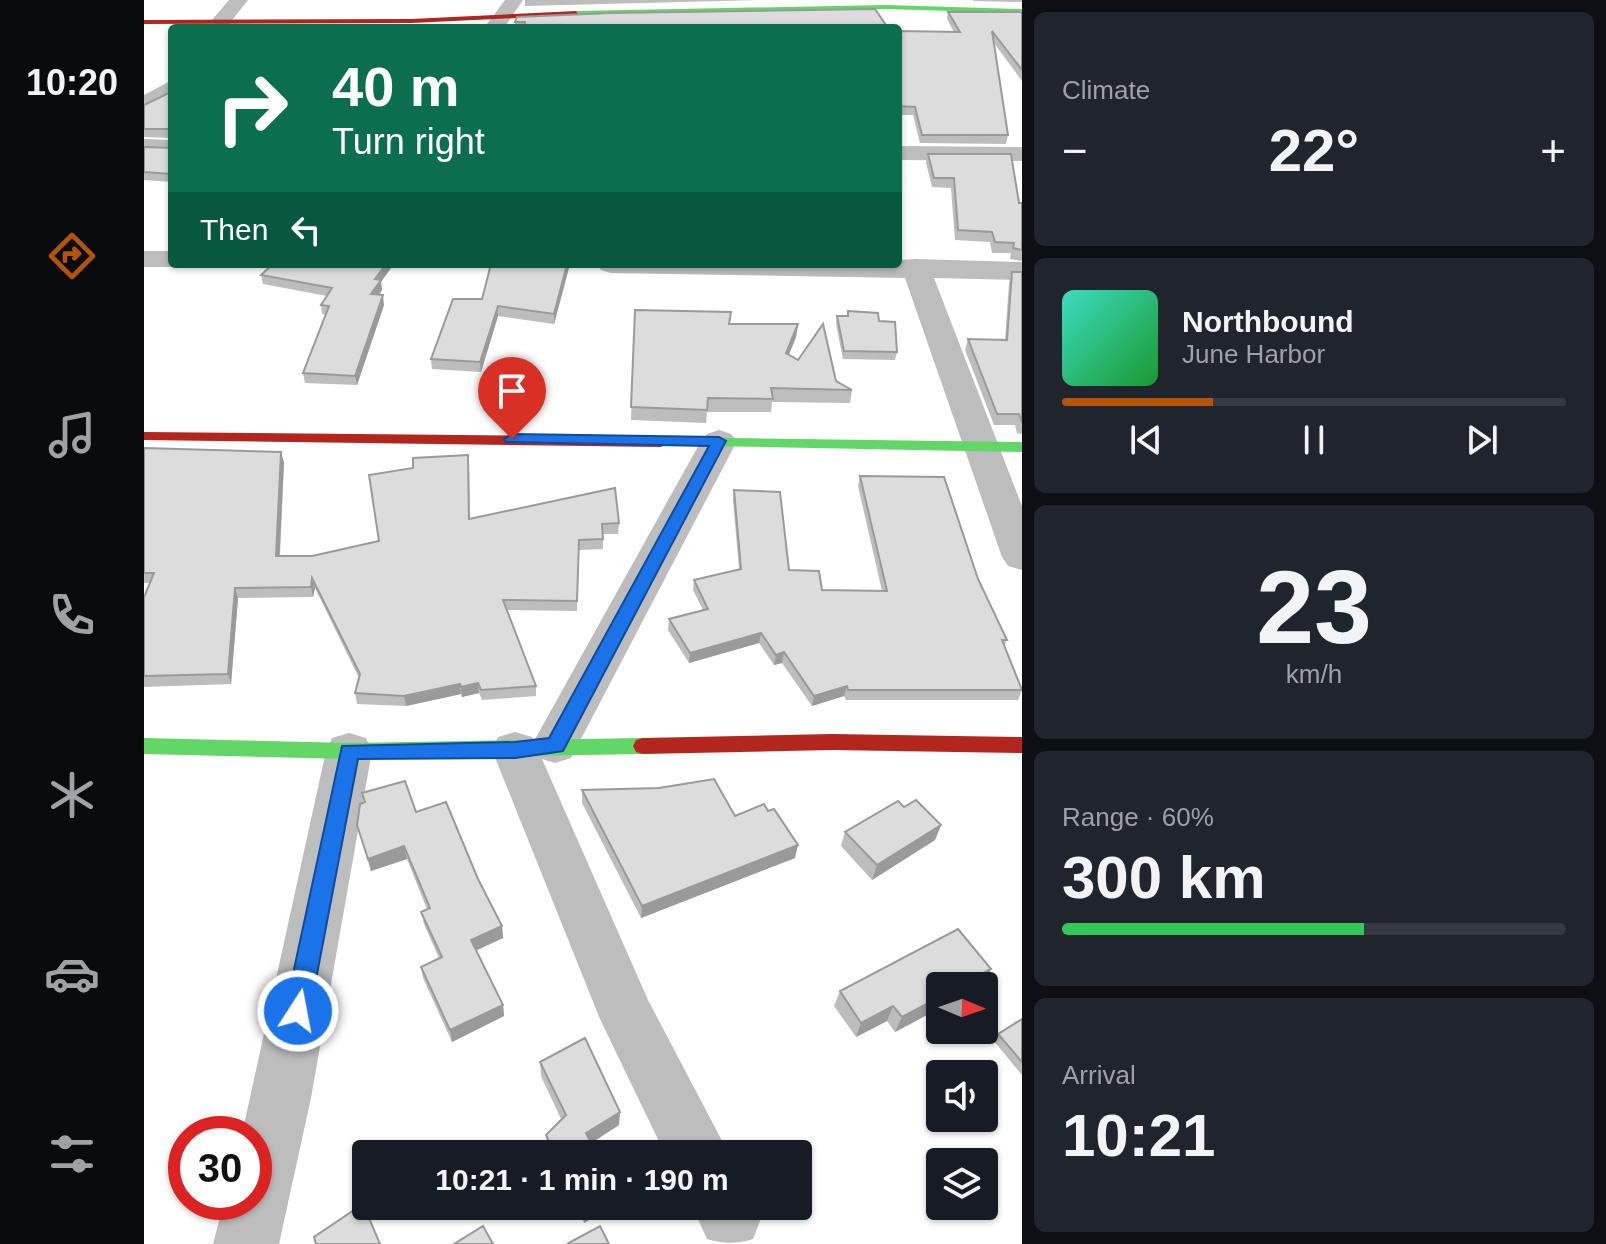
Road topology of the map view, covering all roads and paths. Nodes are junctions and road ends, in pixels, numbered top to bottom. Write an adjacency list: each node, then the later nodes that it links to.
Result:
1 (239, 0): 4 (street)
2 (514, 0): 6 (street)
3 (1022, 11): 6 (street)
4 (222, 20): 5 (street); 7 (street)
5 (144, 22)
6 (497, 23): 7 (street)
7 (273, 24)
8 (168, 90): 9 (street)
9 (144, 105)
10 (144, 146): 11 (street)
11 (168, 147)
12 (902, 153): 13 (street)
13 (1022, 154)
14 (144, 259): 15 (street)
15 (168, 259)
16 (902, 268): 17 (street)
17 (916, 268): 18 (street); 21 (street)
18 (1022, 271)
19 (144, 436): 20 (street)
20 (719, 441): 21 (street); 26 (street)
21 (979, 446): 22 (street); 23 (street)
22 (1022, 447)
23 (1022, 557)
24 (1022, 745): 26 (street)
25 (144, 746): 27 (street)
26 (535, 747): 27 (street); 28 (street)
27 (349, 751): 29 (street)
28 (691, 1140)
29 (246, 1244)

